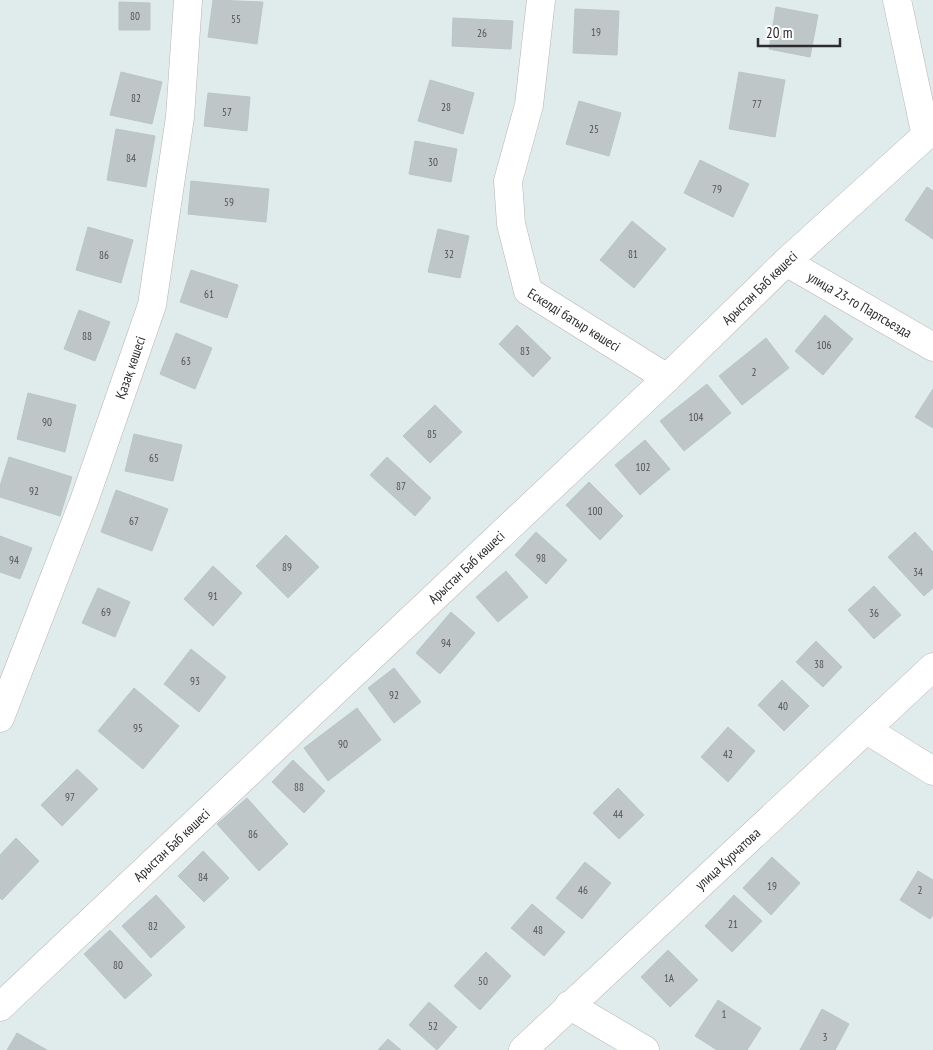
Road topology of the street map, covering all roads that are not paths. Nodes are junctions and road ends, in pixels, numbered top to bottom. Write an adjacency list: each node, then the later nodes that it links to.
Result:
1 (188, 0): 9 (street, Қазақ көшесі)
2 (541, 0): 7 (street, Ескелді батыр көшесі)
3 (897, 0): 4 (street)
4 (929, 132): 5 (street, Арыстан Баб көшесі)
5 (786, 262): 6 (street, улица 23-го Партсъезда); 7 (street, Арыстан Баб көшесі)
6 (933, 347)
7 (667, 378): 13 (street, Арыстан Баб көшесі)
8 (933, 667): 10 (street, улица Курчатова)
9 (0, 718)
10 (867, 730): 11 (street); 12 (street, улица Курчатова)
11 (933, 772)
12 (569, 1005): 14 (street, улица Курчатова); 15 (street)
13 (0, 1007)
14 (523, 1050)
15 (645, 1050)

